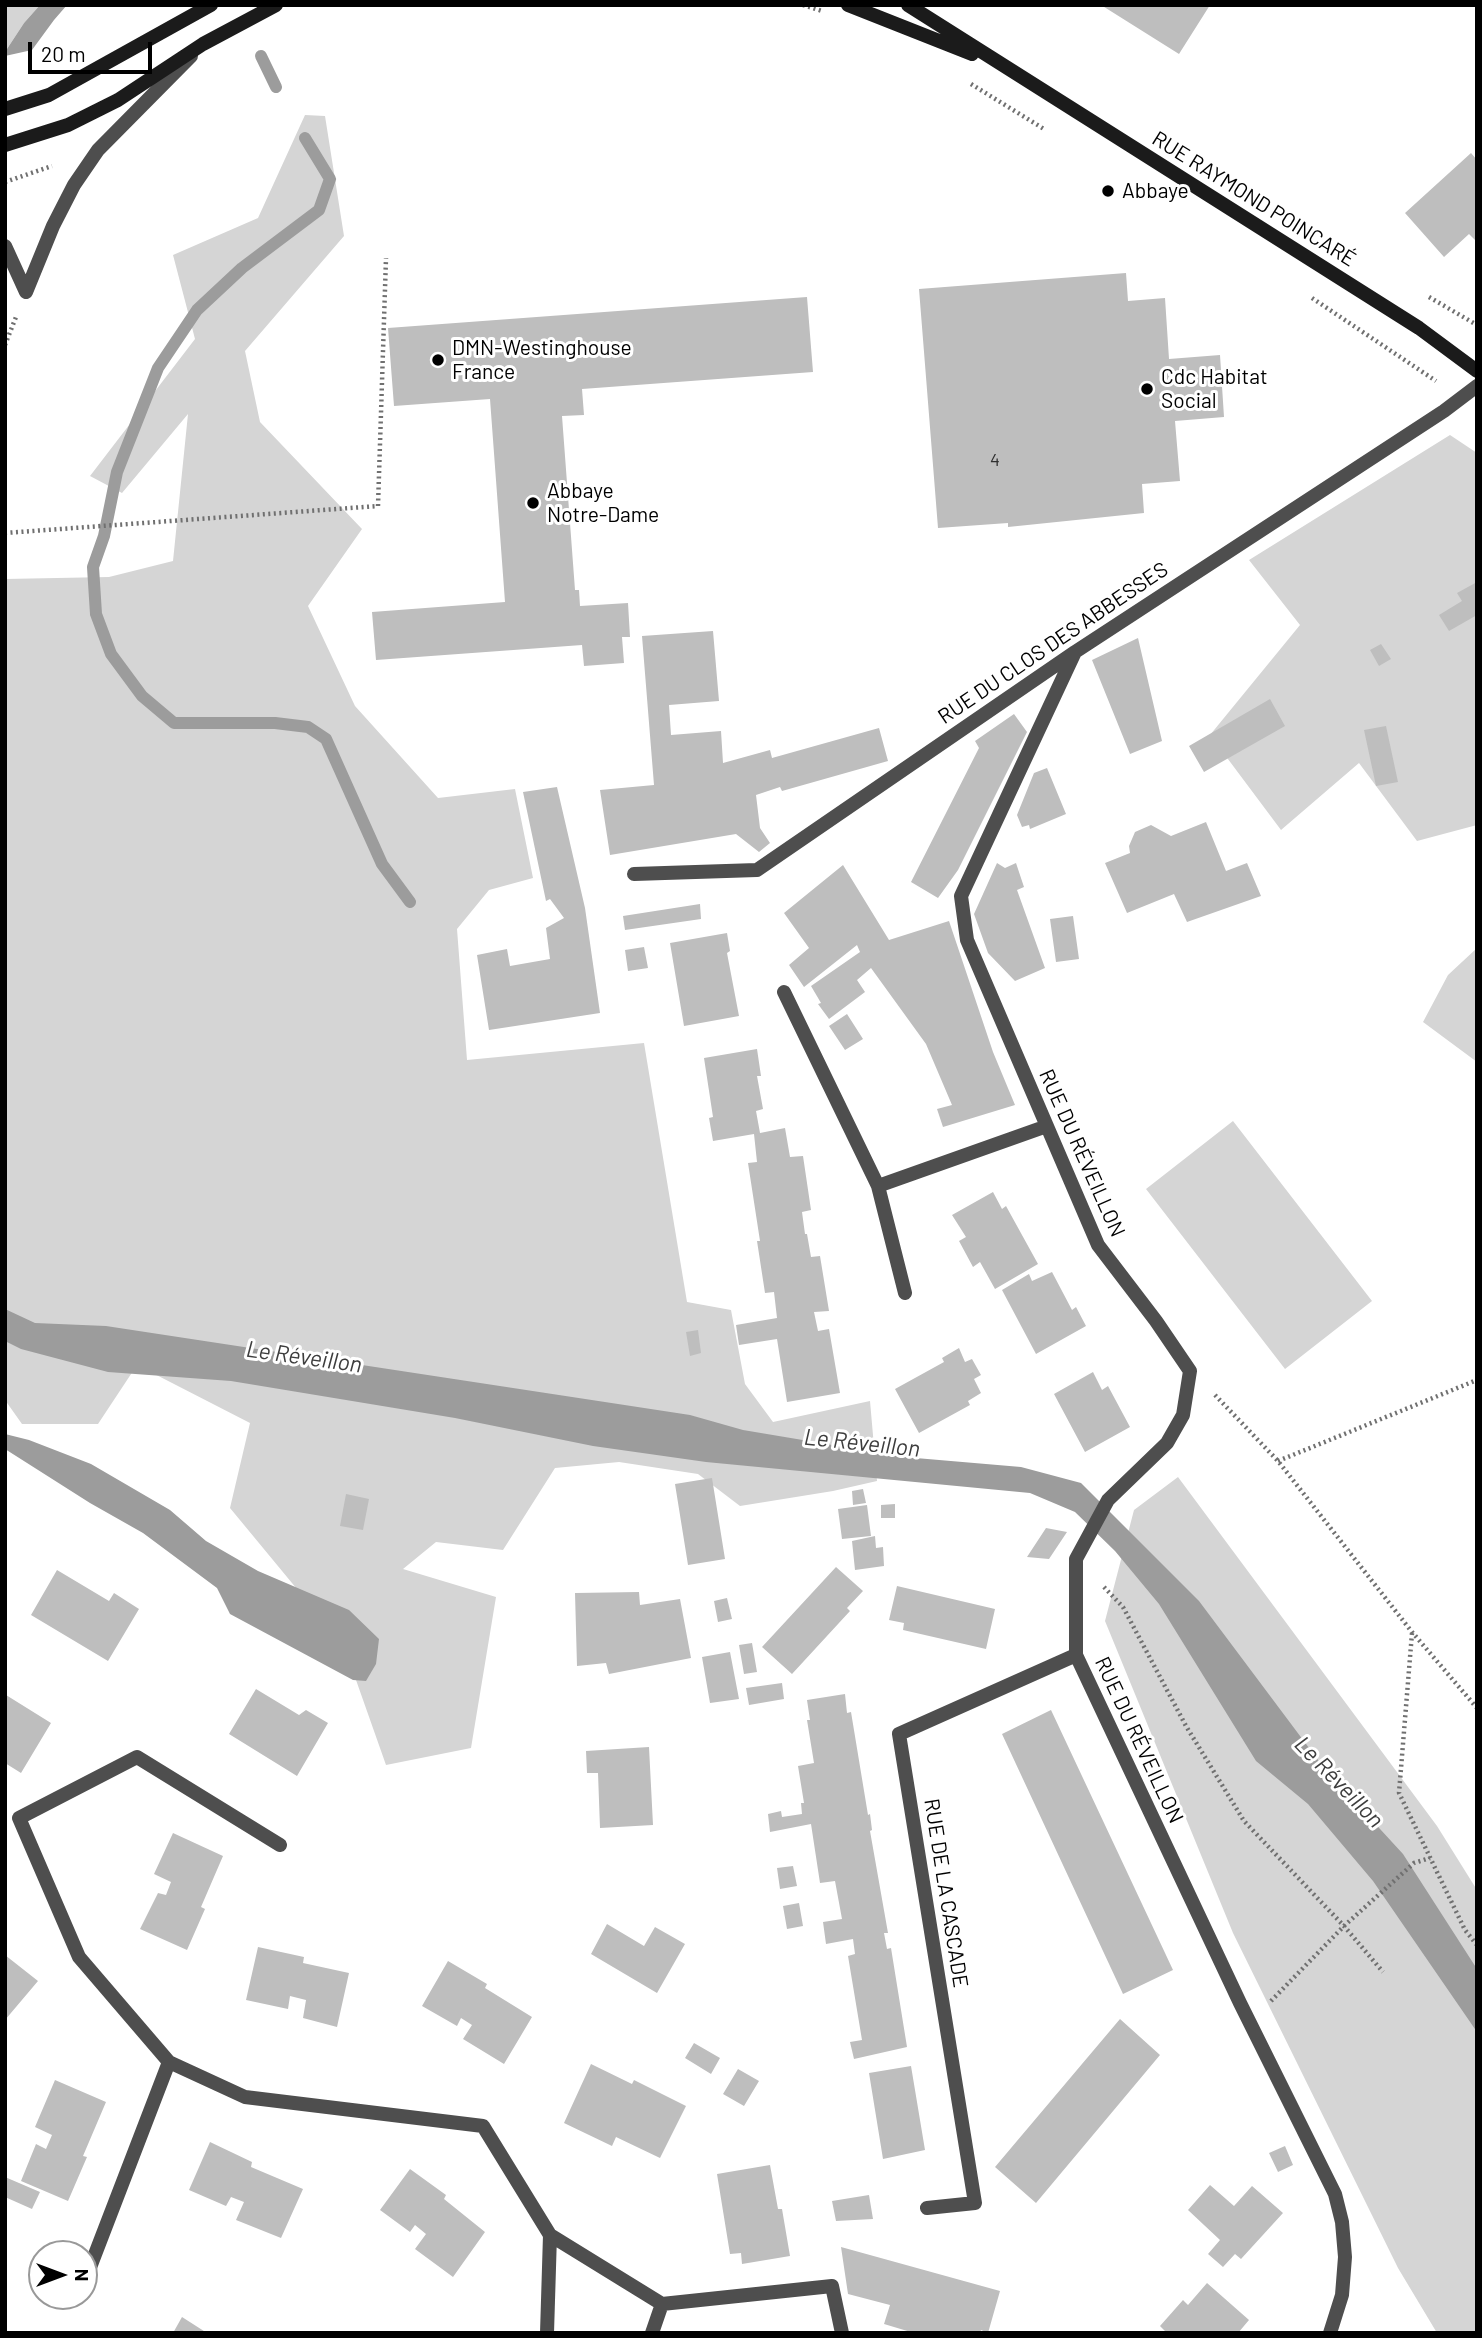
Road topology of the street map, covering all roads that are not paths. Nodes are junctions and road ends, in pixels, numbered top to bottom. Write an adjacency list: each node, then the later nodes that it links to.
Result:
1 (211, 5): 7 (main road)
2 (276, 5): 5 (main road)
3 (848, 5): 6 (main road, RUE RAYMOND POINCARÉ)
4 (908, 5): 6 (main road, RUE RAYMOND POINCARÉ)
5 (203, 44): 8 (main road); 9 (street)
6 (1006, 68): 10 (main road, RUE RAYMOND POINCARÉ)
7 (11, 108)
8 (5, 145)
9 (5, 246)
10 (1477, 371)
11 (1477, 386): 12 (street, RUE DU CLOS DES ABBESSES)
12 (1075, 652): 13 (street, RUE DU CLOS DES ABBESSES); 15 (street, RUE DU RÉVEILLON)
13 (634, 874)
14 (784, 992): 16 (street)
15 (1047, 1126): 16 (street); 18 (street, RUE DU RÉVEILLON)
16 (878, 1186): 17 (street)
17 (905, 1293)
18 (1076, 1655): 22 (street, RUE DE LA CASCADE); 29 (street, RUE DU RÉVEILLON)
19 (12, 1817): 20 (street); 21 (street)
20 (280, 1845)
21 (169, 2062): 23 (street); 24 (street)
22 (927, 2208)
23 (551, 2235): 25 (street); 26 (street)
24 (98, 2247)
25 (662, 2304): 27 (street); 28 (street)
26 (547, 2333)
27 (652, 2333)
28 (842, 2333)
29 (1330, 2333)

